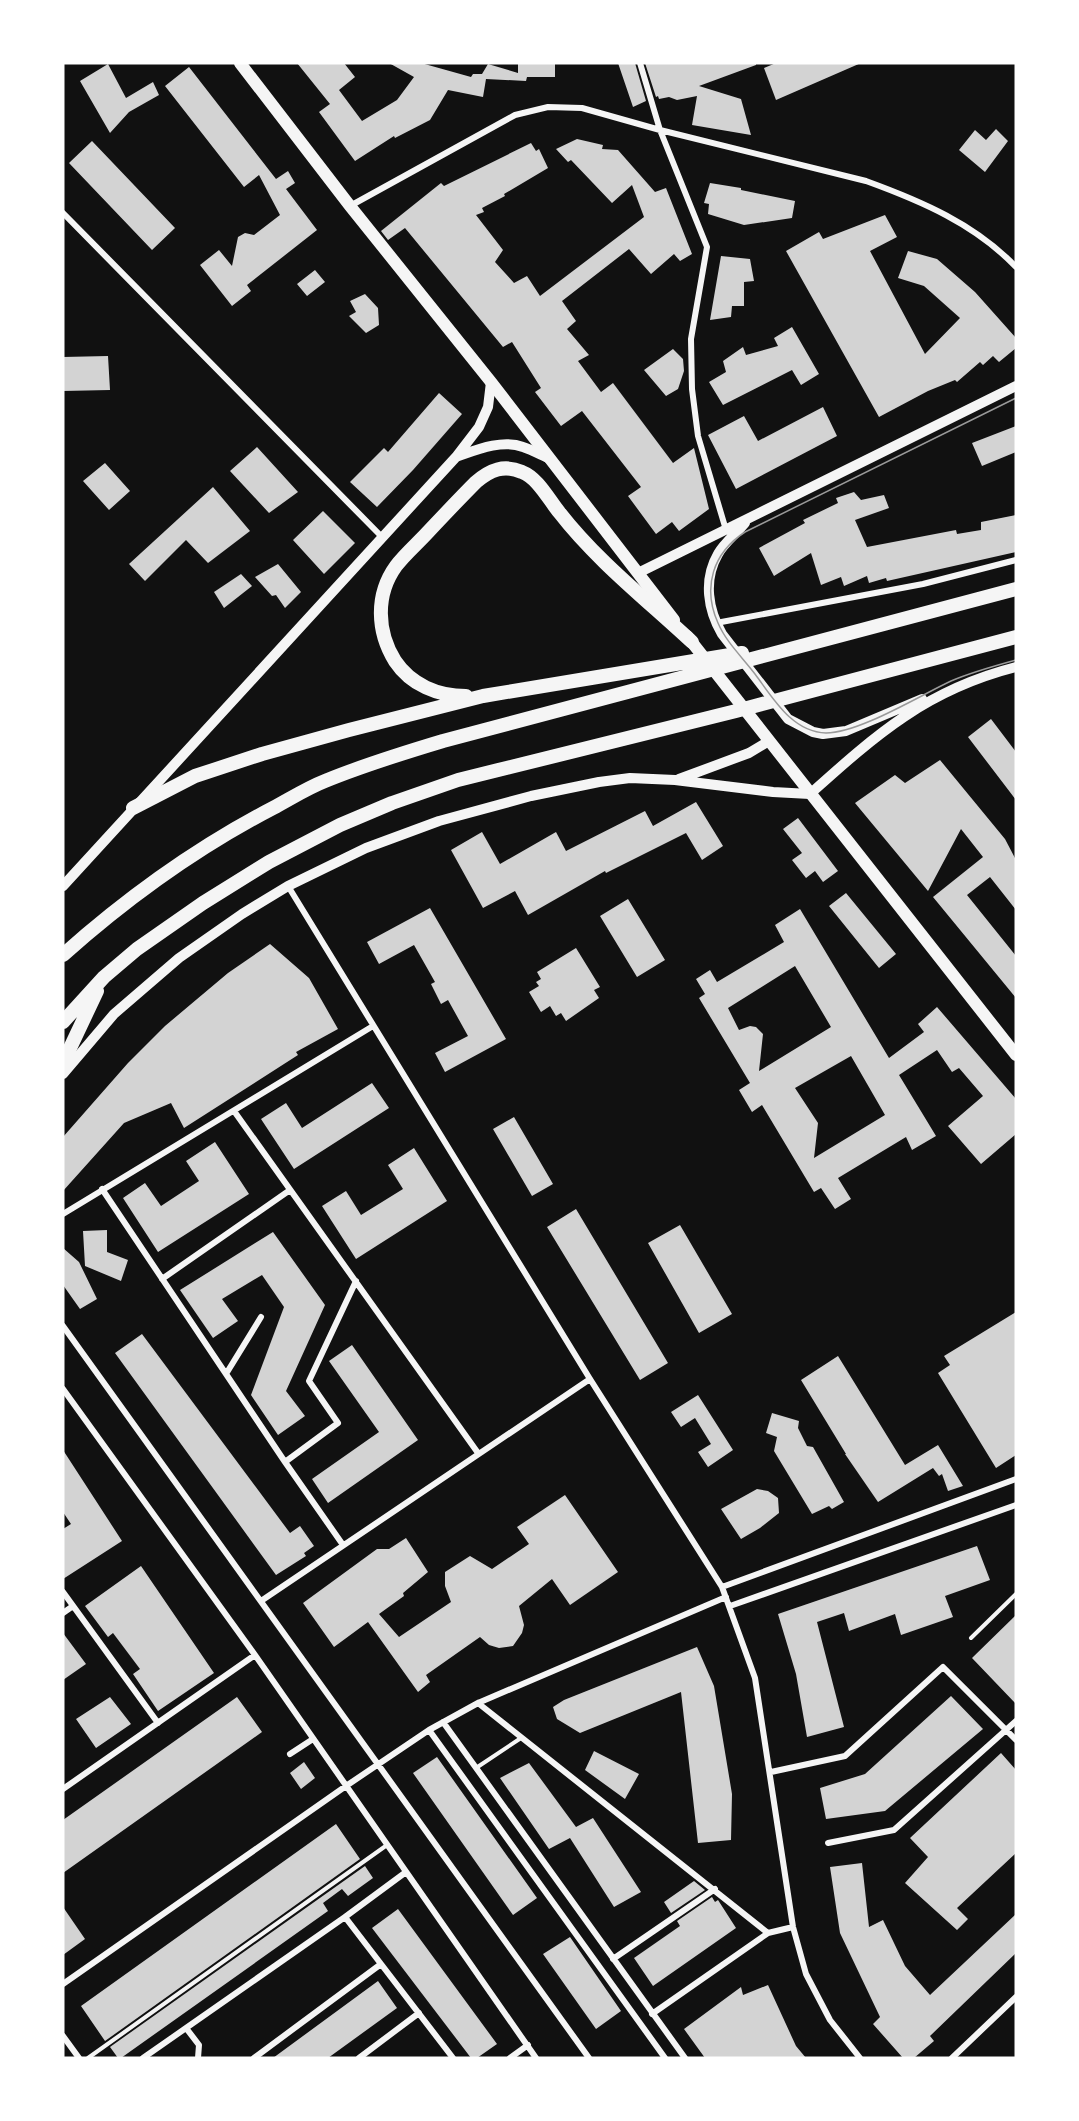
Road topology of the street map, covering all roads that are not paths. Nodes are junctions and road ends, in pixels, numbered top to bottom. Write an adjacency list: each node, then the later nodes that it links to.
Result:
1 (240, 63): 4 (main road)
2 (640, 63): 3 (street)
3 (660, 130): 4 (street); 6 (street); 12 (street)
4 (350, 206): 7 (main road)
5 (63, 213): 13 (street)
6 (1016, 267)
7 (491, 382): 9 (street); 10 (main road)
8 (1016, 386): 11 (street)
9 (456, 457): 10 (street); 13 (street)
10 (550, 459): 15 (main road)
11 (749, 519): 12 (street); 17 (street)
12 (726, 530): 15 (street)
13 (382, 537): 27 (street)
14 (1016, 560): 17 (street)
15 (638, 573): 19 (main road)
16 (1016, 590): 20 (main road)
17 (716, 622): 22 (street)
18 (1016, 637): 31 (main road)
19 (692, 642): 23 (main road); 24 (main road)
20 (812, 642): 23 (main road); 30 (main road)
21 (1016, 667): 22 (street)
22 (956, 686): 26 (street)
23 (483, 696): 27 (main road)
24 (769, 741): 25 (street); 26 (main road)
25 (675, 780): 26 (street); 29 (street)
26 (810, 794): 34 (main road)
27 (133, 808): 28 (street)
28 (63, 886)
29 (288, 886): 33 (street); 36 (street)
30 (63, 955)
31 (104, 976): 32 (main road); 35 (main road)
32 (63, 1022)
33 (373, 1026): 37 (street); 46 (street)
34 (1015, 1052)
35 (63, 1062)
36 (63, 1074)
37 (234, 1111): 38 (street); 39 (street)
38 (102, 1189): 40 (street); 41 (street)
39 (290, 1190): 41 (street); 42 (street)
40 (63, 1214)
41 (162, 1279): 45 (street)
42 (356, 1281): 48 (street); 49 (street)
43 (261, 1317): 45 (street)
44 (63, 1326): 57 (street)
45 (226, 1374): 49 (street)
46 (590, 1379): 48 (street); 53 (street)
47 (63, 1389): 62 (street)
48 (478, 1453): 52 (street)
49 (285, 1462): 52 (street)
50 (1016, 1479): 53 (street)
51 (1016, 1505): 59 (street)
52 (343, 1545): 57 (street)
53 (722, 1587): 56 (street)
54 (63, 1592): 58 (street)
55 (1016, 1594): 61 (lane)
56 (726, 1597): 59 (street); 63 (street)
57 (261, 1601): 73 (street)
58 (73, 1606): 60 (street); 66 (street)
59 (730, 1606): 75 (street)
60 (63, 1613)
61 (971, 1638)
62 (255, 1655): 66 (street); 70 (street)
63 (478, 1703): 65 (street); 69 (street)
64 (1016, 1721): 68 (street)
65 (443, 1722): 67 (street); 74 (street)
66 (158, 1723): 77 (street)
67 (429, 1730): 73 (street); 83 (street)
68 (1006, 1730): 71 (street); 75 (street); 78 (street)
69 (522, 1738): 74 (lane); 81 (street)
70 (313, 1739): 72 (street); 76 (street)
71 (1016, 1740)
72 (290, 1754)
73 (379, 1764): 76 (street); 109 (street)
74 (476, 1768): 82 (street)
75 (771, 1772): 85 (street)
76 (345, 1786): 79 (street); 89 (street)
77 (63, 1789)
78 (828, 1843)
79 (387, 1845): 80 (street); 101 (lane)
80 (406, 1872): 84 (street); 99 (street)
81 (715, 1889): 86 (street); 87 (street)
82 (569, 1898): 83 (street); 87 (street)
83 (556, 1907): 92 (street)
84 (345, 1917): 88 (street); 95 (street)
85 (793, 1927): 86 (street); 112 (street)
86 (768, 1933): 94 (street)
87 (613, 1959): 91 (street)
88 (381, 1964): 93 (street); 104 (street)
89 (63, 1984)
90 (1016, 1997): 113 (street)
91 (643, 2001): 92 (street); 94 (street)
92 (631, 2011): 98 (street)
93 (419, 2013): 105 (street); 106 (street)
94 (652, 2014): 96 (street)
95 (186, 2028): 102 (street); 103 (street)
96 (666, 2033): 98 (street); 111 (street)
97 (63, 2036): 100 (street)
98 (653, 2042): 110 (street)
99 (528, 2045): 107 (street); 108 (street)
100 (79, 2058)
101 (88, 2058)
102 (143, 2058)
103 (198, 2058)
104 (254, 2058)
105 (359, 2058)
106 (453, 2058)
107 (510, 2058)
108 (536, 2058)
109 (590, 2058)
110 (665, 2058)
111 (685, 2058)
112 (858, 2058)
113 (952, 2058)

